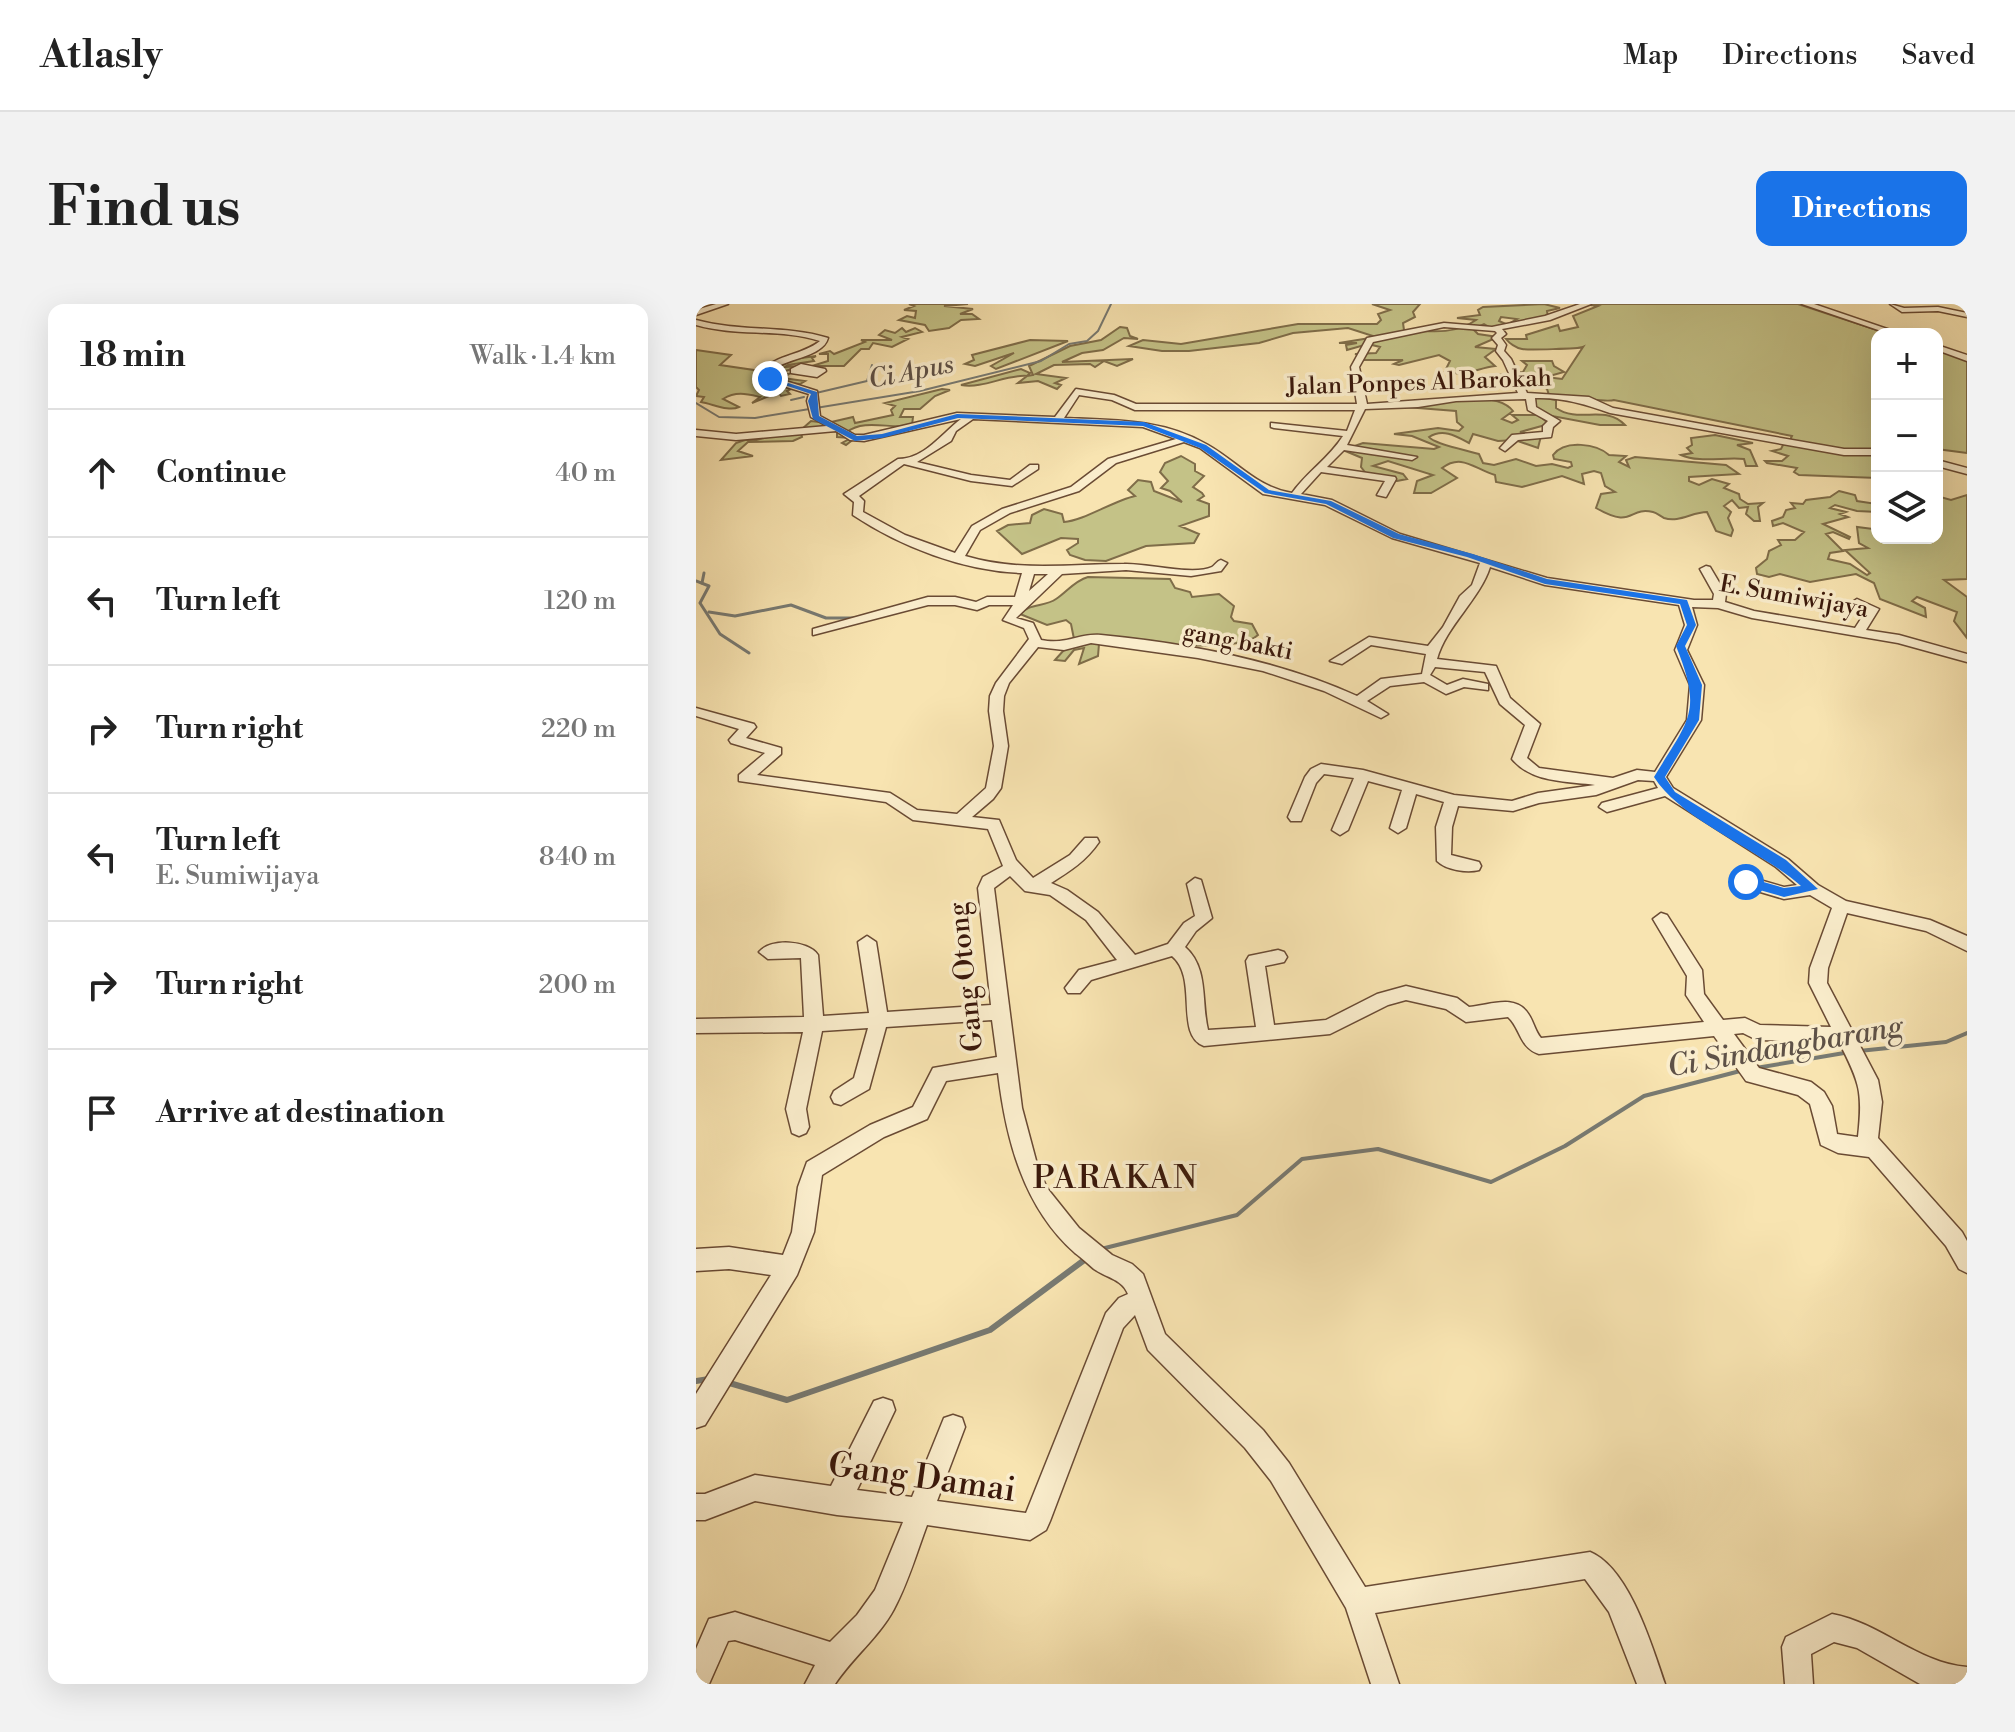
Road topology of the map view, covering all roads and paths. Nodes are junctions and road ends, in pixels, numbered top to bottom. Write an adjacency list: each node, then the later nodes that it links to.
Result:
1 (724, 304): 5 (street)
2 (1587, 304): 8 (street)
3 (1806, 304): 9 (street)
4 (1894, 304): 6 (street)
5 (696, 313)
6 (1967, 315)
7 (696, 322): 23 (street)
8 (1497, 328): 13 (street); 15 (street)
9 (1880, 328)
10 (1943, 349): 11 (street)
11 (1967, 358)
12 (1095, 396): 14 (street, Jalan Ponpes Al Barokah); 17 (street); 17 (street)
13 (1527, 396): 15 (street, Jalan Ponpes Al Barokah); 20 (street, Jalan Ponpes Al Barokah); 31 (street)
14 (1148, 406): 16 (street, Jalan Ponpes Al Barokah); 21 (street)
15 (1360, 407): 16 (street, Jalan Ponpes Al Barokah); 27 (street)
16 (1191, 408): 26 (street)
17 (1066, 410): 19 (street)
18 (970, 417): 19 (street, E. Sumiwijaya); 24 (street, E. Sumiwijaya); 32 (street)
19 (1057, 422): 21 (street, E. Sumiwijaya)
20 (1679, 423): 28 (street); 33 (street, Jalan Ponpes Al Barokah)
21 (1144, 424): 26 (street, E. Sumiwijaya)
22 (1274, 425): 27 (street)
23 (838, 428): 24 (street, E. Sumiwijaya); 25 (street, E. Sumiwijaya)
24 (905, 428): 32 (street)
25 (696, 433)
26 (1163, 434): 29 (street, E. Sumiwijaya)
27 (1349, 434): 30 (street)
28 (1675, 436)
29 (1182, 441): 44 (street, E. Sumiwijaya); 45 (street)
30 (1341, 447): 34 (street); 38 (street)
31 (1505, 448)
32 (927, 450): 35 (street)
33 (1871, 452)
34 (1412, 457)
35 (911, 461): 41 (street); 48 (street)
36 (1943, 464): 39 (street)
37 (1034, 467): 41 (street)
38 (1318, 469): 40 (street); 44 (street)
39 (1966, 469)
40 (1362, 475): 42 (street); 43 (street)
41 (1012, 483): 45 (street)
42 (1355, 489)
43 (1382, 495)
44 (1295, 496): 46 (street, E. Sumiwijaya)
45 (1024, 504): 48 (street)
46 (1377, 526): 47 (street); 49 (street, E. Sumiwijaya)
47 (1358, 529)
48 (960, 555): 51 (street)
49 (1486, 561): 54 (street, E. Sumiwijaya); 61 (street)
50 (1221, 563): 52 (street)
51 (1030, 568): 52 (street); 56 (street)
52 (1061, 568): 56 (street)
53 (1706, 569): 57 (street)
54 (1684, 602): 57 (street, E. Sumiwijaya); 71 (street)
55 (1857, 603): 58 (street)
56 (1018, 604): 59 (street); 60 (street)
57 (1719, 604): 58 (street, E. Sumiwijaya)
58 (1859, 631): 62 (street, E. Sumiwijaya)
59 (817, 632)
60 (1034, 642): 66 (street, gang bakti); 76 (street)
61 (1430, 656): 63 (street); 64 (street); 70 (street)
62 (1967, 658)
63 (1337, 661)
64 (1426, 678): 65 (street); 66 (street)
65 (1483, 687)
66 (1358, 701): 68 (street, gang bakti)
67 (696, 712): 76 (street)
68 (1381, 714)
69 (1363, 775): 72 (street); 75 (street); 78 (street)
70 (1614, 783): 71 (street); 73 (street)
71 (1663, 784): 74 (street); 85 (street)
72 (1410, 788): 73 (street); 77 (street)
73 (1452, 800): 80 (street)
74 (1607, 807)
75 (1296, 817)
76 (962, 820): 81 (street)
77 (1398, 828)
78 (1340, 830)
79 (1091, 842): 84 (street)
80 (1473, 866)
81 (1012, 868): 84 (street); 95 (street, Gang Otong)
82 (1746, 882): 85 (street)
83 (1195, 884): 90 (street)
84 (1031, 887): 93 (street)
85 (1812, 889): 86 (street)
86 (1841, 906): 89 (street); 101 (street)
87 (1661, 919): 99 (street)
88 (867, 942): 96 (street)
89 (1967, 944)
90 (1174, 949): 93 (street); 100 (street)
91 (768, 952): 97 (street)
92 (1278, 957): 100 (street)
93 (1133, 962): 94 (street)
94 (1074, 988)
95 (1002, 1012): 96 (street); 102 (street, Gang Otong)
96 (879, 1020): 97 (street); 103 (street)
97 (814, 1024): 98 (street); 104 (street)
98 (696, 1026)
99 (1720, 1028): 100 (street); 101 (street); 105 (street)
100 (1266, 1034)
101 (1851, 1046): 105 (street)
102 (1005, 1064): 108 (street, Gang Otong); 109 (street)
103 (841, 1097)
104 (799, 1127)
105 (1873, 1148): 107 (street)
106 (696, 1260): 108 (street)
107 (1967, 1262)
108 (789, 1267): 111 (street, Gang Otong)
109 (1140, 1302): 115 (street, Gang Damai); 116 (street)
110 (883, 1410): 113 (street)
111 (696, 1416)
112 (953, 1427): 115 (street)
113 (837, 1502): 114 (street, Gang Damai); 115 (street, Gang Damai)
114 (696, 1507)
115 (920, 1513): 117 (street)
116 (1358, 1602): 121 (street); 122 (street)
117 (835, 1658): 119 (street); 120 (street)
118 (1967, 1681): 123 (street)
119 (696, 1682)
120 (819, 1684)
121 (1385, 1684)
122 (1651, 1684)
123 (1799, 1684)

